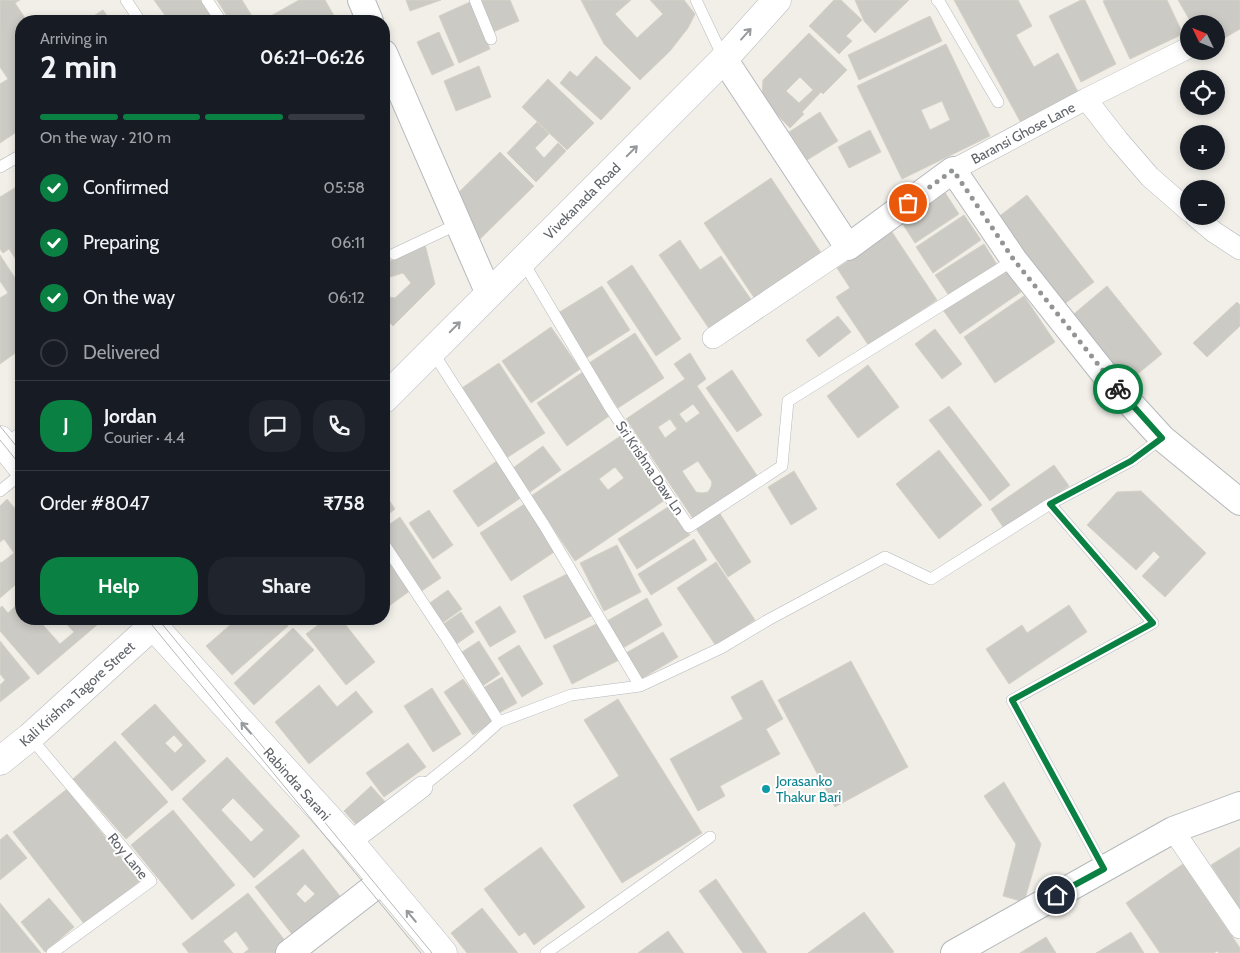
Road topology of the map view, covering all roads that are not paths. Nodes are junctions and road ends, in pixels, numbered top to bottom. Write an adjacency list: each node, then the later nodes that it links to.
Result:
1 (126, 0): 8 (lane)
2 (207, 0): 9 (lane)
3 (362, 0): 10 (street)
4 (475, 0): 11 (lane)
5 (696, 0): 13 (lane)
6 (777, 0): 13 (main road, Vivekanada Road, one-way to 6)
7 (937, 0): 16 (lane)
8 (136, 15)
9 (217, 15)
10 (368, 15)
11 (491, 39)
12 (1180, 52): 15 (street)
13 (724, 59): 23 (street); 26 (main road, Vivekanada Road, one-way to 13)
14 (390, 67): 21 (street)
15 (1086, 99): 19 (street, Baransi Ghose Lane); 20 (street, Baransi Ghose Lane)
16 (998, 102)
17 (15, 158): 18 (lane)
18 (0, 167)
19 (953, 170): 23 (street, Baransi Ghose Lane); 27 (street)
20 (1180, 203)
21 (458, 224): 25 (lane); 28 (street)
22 (1206, 225): 24 (street)
23 (848, 247): 29 (street)
24 (1240, 249)
25 (394, 254)
26 (522, 260): 27 (lane, Sri Krishna Daw Ln); 28 (main road, Vivekanada Road)
27 (1014, 260): 32 (street)
28 (488, 294): 30 (main road, Vivekanada Road, one-way to 28)
29 (713, 338)
30 (432, 351): 31 (main road, Vivekanada Road); 40 (lane)
31 (390, 393)
32 (1162, 438): 35 (street); 36 (lane)
33 (15, 479): 34 (lane)
34 (0, 491)
35 (1240, 502)
36 (1050, 504): 40 (lane); 49 (lane)
37 (390, 553): 41 (lane)
38 (149, 625): 42 (main road, Kali Krishna Tagore Street)
39 (157, 625): 48 (main road, Rabindra Sarani, one-way to 39)
40 (640, 686): 41 (lane)
41 (499, 722): 44 (lane)
42 (30, 737): 43 (main road, Kali Krishna Tagore Street); 52 (lane, Roy Lane)
43 (0, 761)
44 (422, 787): 48 (street)
45 (1240, 805): 46 (street)
46 (1174, 830): 49 (street); 51 (street)
47 (710, 837): 55 (lane)
48 (350, 842): 50 (main road, Rabindra Sarani)
49 (1104, 869): 56 (street)
50 (382, 881): 53 (street); 54 (main road, Rabindra Sarani, one-way to 50)
51 (1240, 928)
52 (52, 953)
53 (289, 953)
54 (443, 953)
55 (546, 953)
56 (954, 953)

